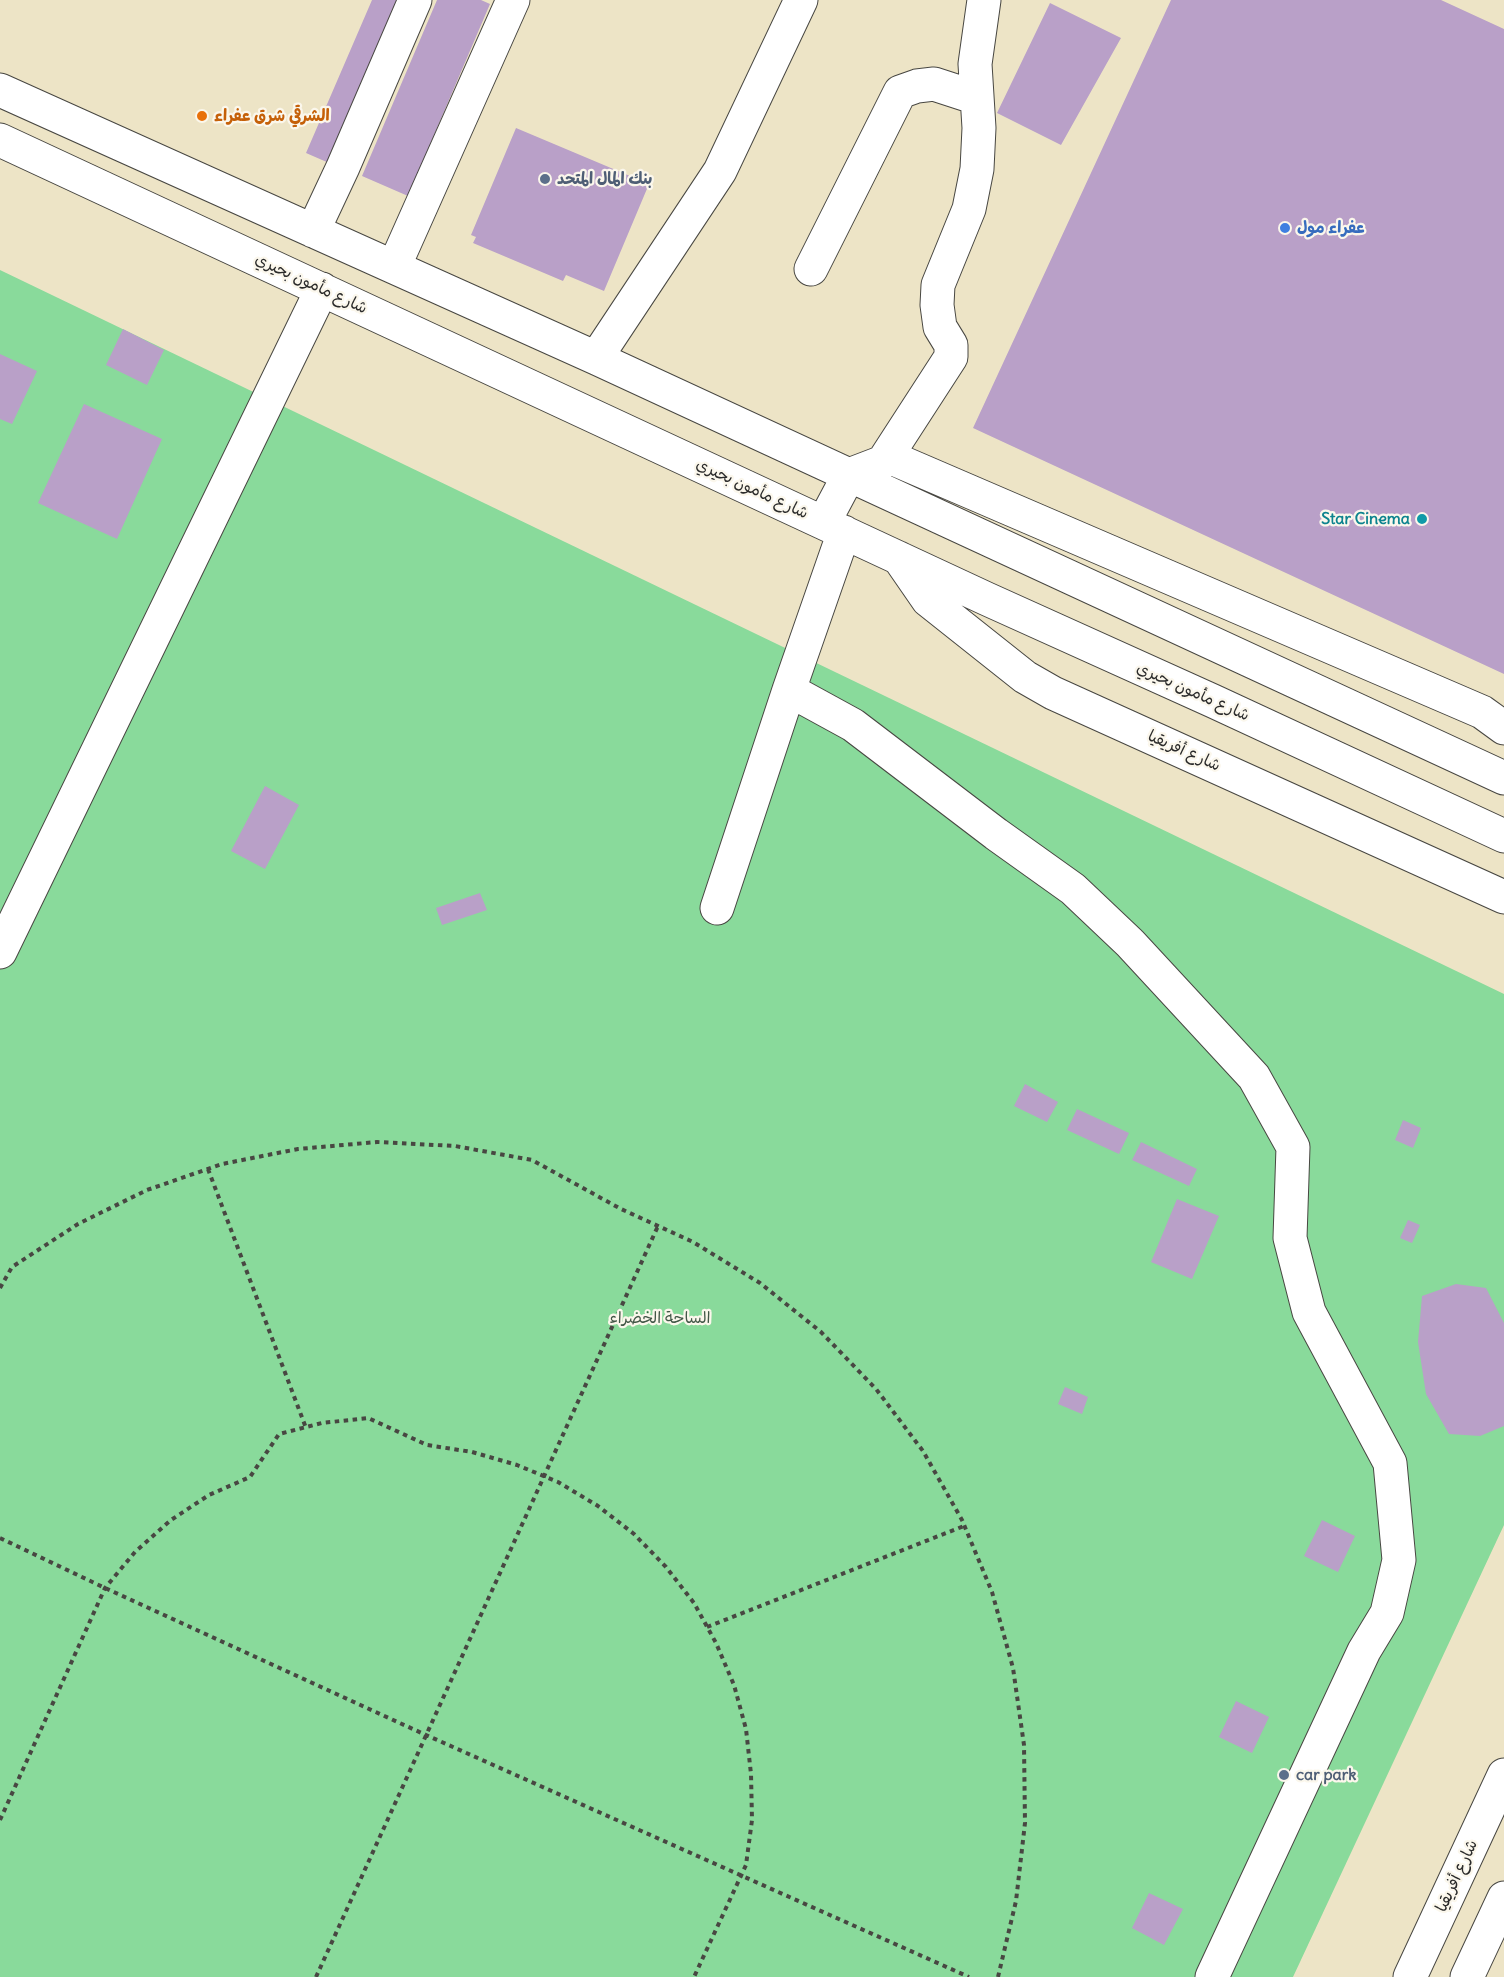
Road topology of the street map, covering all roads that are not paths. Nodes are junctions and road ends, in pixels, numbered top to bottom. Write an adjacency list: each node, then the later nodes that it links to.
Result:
1 (415, 0): 8 (main road)
2 (513, 0): 9 (main road)
3 (801, 0): 12 (main road)
4 (984, 0): 6 (main road)
5 (0, 90): 8 (main road)
6 (976, 98): 10 (main road); 13 (main road)
7 (0, 140): 11 (main road, شارع مأمون بحيري)
8 (313, 231): 9 (main road)
9 (394, 267): 12 (main road)
10 (811, 269)
11 (322, 289): 15 (main road, شارع مأمون بحيري); 23 (main road)
12 (596, 358): 14 (main road)
13 (887, 456): 14 (main road); 18 (main road)
14 (849, 475): 15 (main road); 19 (main road)
15 (834, 527): 16 (main road, شارع مأمون بحيري); 17 (main road)
16 (897, 557): 20 (main road, شارع مأمون بحيري); 21 (main road, شارع أفريقيا)
17 (789, 690): 22 (main road); 26 (main road)
18 (1504, 728)
19 (1504, 778)
20 (1504, 836)
21 (1504, 897)
22 (717, 908)
23 (0, 952)
24 (1504, 1775): 27 (main road, شارع أفريقيا)
25 (1504, 1898): 28 (main road)
26 (1212, 1977)
27 (1410, 1977)
28 (1467, 1977)

